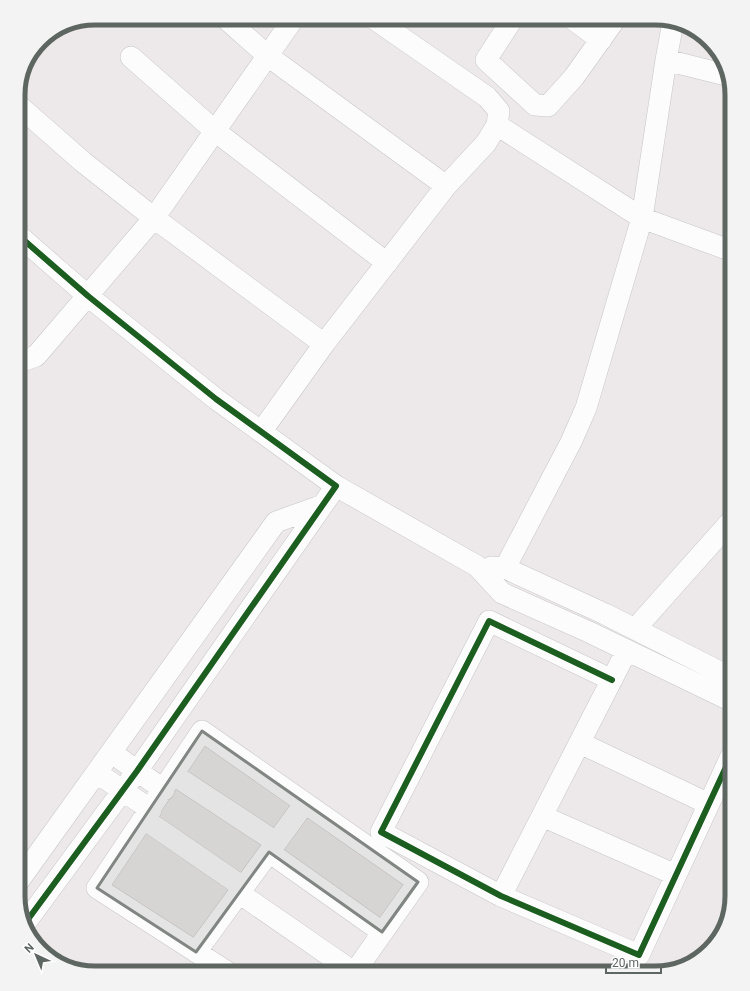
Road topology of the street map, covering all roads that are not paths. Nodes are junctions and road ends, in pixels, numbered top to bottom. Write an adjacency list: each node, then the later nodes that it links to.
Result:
1 (233, 25): 9 (street)
2 (289, 25): 9 (street)
3 (383, 25): 14 (street)
4 (508, 25): 8 (street)
5 (581, 25): 8 (street)
6 (611, 25): 8 (street)
7 (672, 27): 11 (street)
8 (601, 40)
9 (268, 56): 15 (street); 16 (street)
10 (131, 57): 15 (street)
11 (666, 60): 12 (street); 18 (street)
12 (722, 74)
13 (25, 111): 17 (street)
14 (497, 125): 16 (street); 18 (street)
15 (215, 131): 17 (street); 21 (street)
16 (446, 186): 21 (street)
17 (154, 218): 22 (street); 23 (street)
18 (642, 218): 20 (street); 30 (street)
19 (25, 241): 22 (street)
20 (725, 248)
21 (387, 263): 23 (street)
22 (88, 296): 24 (street); 25 (street)
23 (324, 344): 25 (street)
24 (25, 358)
25 (261, 432): 26 (street)
26 (336, 486): 27 (street); 29 (street)
27 (323, 505): 37 (street); 39 (street)
28 (725, 528): 32 (street)
29 (477, 566): 30 (street); 31 (street)
30 (505, 568): 32 (street)
31 (546, 613): 33 (street); 34 (street)
32 (635, 629): 35 (street)
33 (531, 641): 36 (street); 55 (street)
34 (627, 650): 36 (street); 38 (street)
35 (725, 674)
36 (612, 680): 40 (street)
37 (160, 684): 39 (street); 41 (street)
38 (725, 698)
39 (186, 702): 43 (street)
40 (580, 743): 48 (street); 50 (street)
41 (112, 753): 43 (street); 44 (street)
42 (725, 769): 48 (street)
43 (137, 771): 45 (street); 46 (street)
44 (97, 773): 46 (street); 52 (street)
45 (169, 782): 47 (street); 49 (street); 51 (street)
46 (123, 790): 49 (street); 56 (street)
47 (305, 803): 51 (street); 57 (street)
48 (709, 804): 53 (street)
49 (148, 814): 54 (street); 58 (street)
50 (542, 816): 53 (street); 55 (street)
51 (273, 847): 54 (street); 57 (street)
52 (25, 872)
53 (676, 875): 55 (street)
54 (241, 890): 58 (street); 60 (street)
55 (501, 896)
56 (29, 918)
57 (382, 932): 61 (street)
58 (196, 952): 59 (street)
59 (218, 966)
60 (344, 966)
61 (359, 966)

